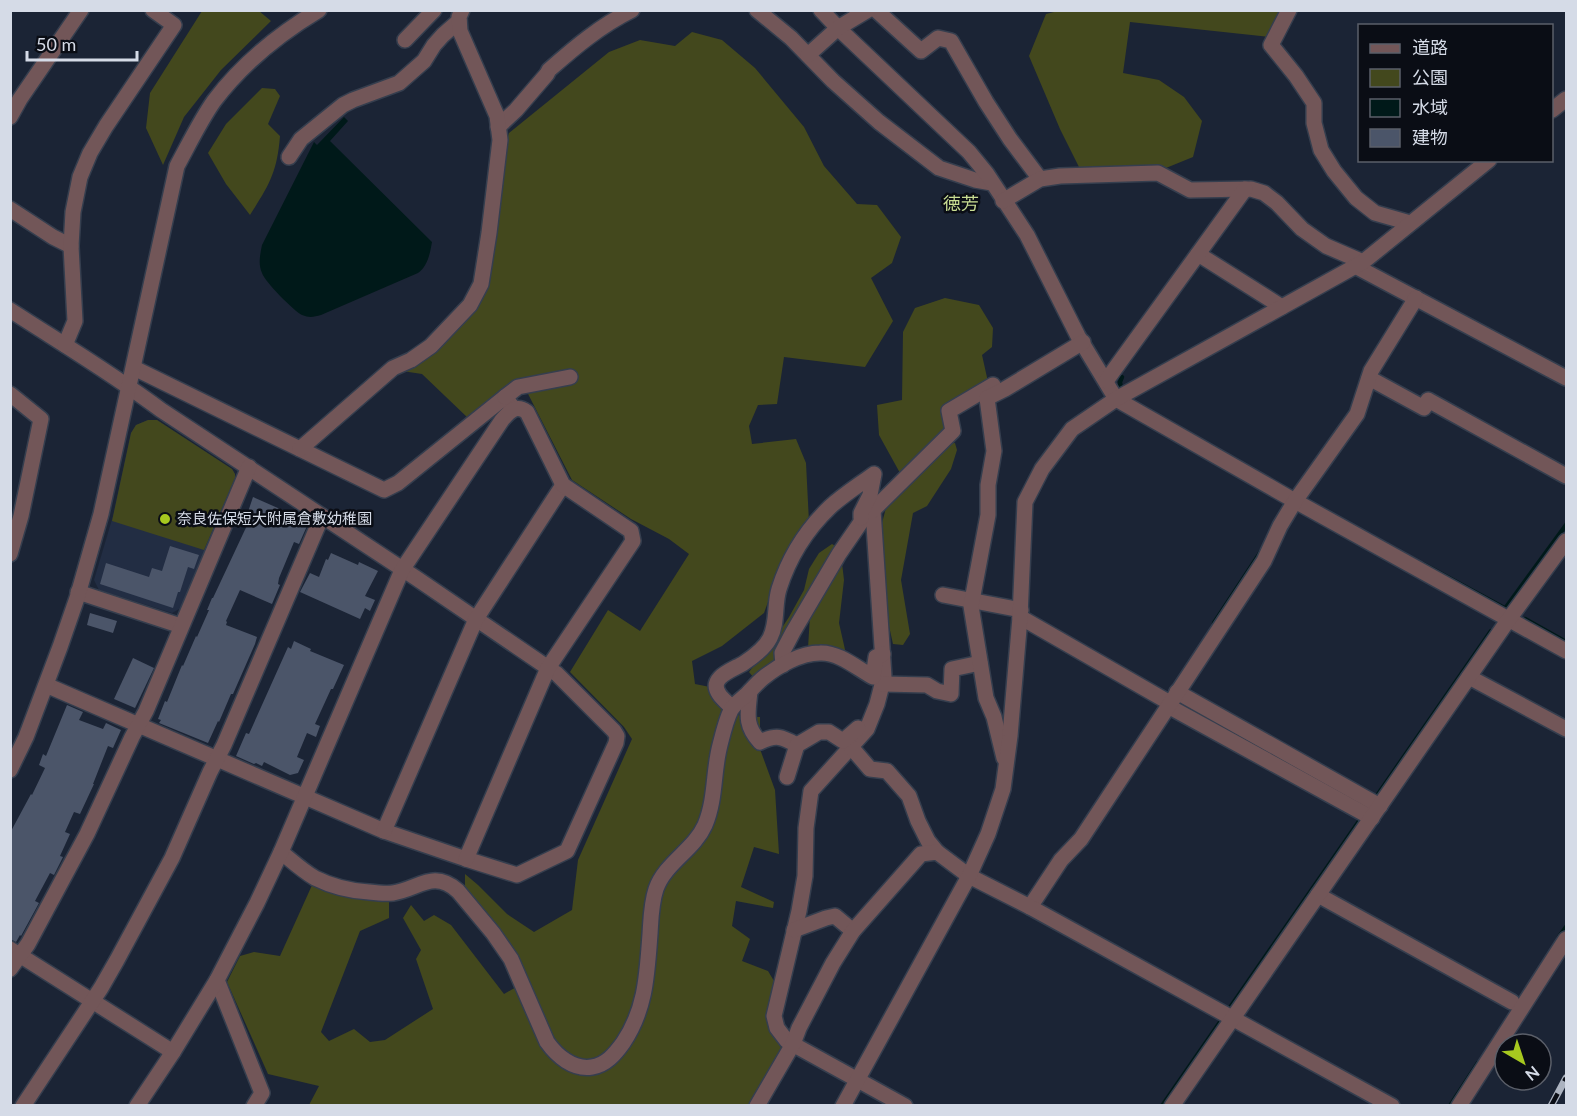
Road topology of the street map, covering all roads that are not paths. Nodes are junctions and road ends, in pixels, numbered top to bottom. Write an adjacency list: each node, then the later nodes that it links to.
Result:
1 (81, 10): 15 (street)
2 (153, 10): 25 (street)
3 (319, 10): 33 (street)
4 (434, 10): 13 (street)
5 (632, 10): 16 (street)
6 (757, 10): 14 (street)
7 (821, 10): 12 (street)
8 (868, 10): 12 (street)
9 (876, 10): 19 (street)
10 (1289, 10): 24 (street)
11 (461, 16): 16 (street); 17 (street)
12 (838, 28): 14 (street); 20 (street)
13 (405, 40)
14 (808, 55): 20 (street)
15 (10, 117)
16 (498, 127): 42 (street)
17 (289, 157)
18 (1486, 162): 24 (street)
19 (1040, 179): 21 (street); 22 (street)
20 (992, 183): 22 (street)
21 (1245, 189): 26 (street); 27 (street)
22 (1003, 201): 31 (street)
23 (10, 210): 25 (street)
24 (1410, 223): 27 (street)
25 (71, 246): 32 (street)
26 (1198, 254): 29 (street); 37 (street)
27 (1359, 264): 28 (street); 29 (street)
28 (1416, 298): 35 (street); 36 (street)
29 (1282, 307): 40 (street)
30 (10, 309): 32 (street)
31 (1081, 339): 37 (street); 47 (street); 55 (street)
32 (65, 345): 38 (street)
33 (134, 368): 38 (street); 42 (street)
34 (570, 377): 41 (street)
35 (1369, 378): 44 (street); 46 (street)
36 (1566, 378)
37 (1106, 381): 40 (street)
38 (129, 386): 43 (street); 53 (street)
39 (10, 394): 51 (street)
40 (1116, 399): 46 (street); 56 (street)
41 (509, 403): 42 (street); 45 (street); 52 (street)
42 (300, 450)
43 (249, 467): 48 (street); 59 (street)
44 (1566, 476)
45 (563, 485): 57 (street); 64 (street)
46 (1295, 501): 58 (street); 69 (street)
47 (873, 510): 49 (street); 61 (street)
48 (321, 516): 52 (street); 76 (street)
49 (861, 522): 63 (street); 70 (street)
50 (1566, 541): 58 (street)
51 (10, 554)
52 (402, 570): 57 (street); 80 (street)
53 (78, 592): 59 (street); 67 (street)
54 (944, 595): 55 (street)
55 (972, 599): 56 (street); 62 (street)
56 (1021, 614): 69 (street); 77 (street)
57 (476, 619): 64 (street); 82 (street)
58 (1509, 619): 60 (street); 65 (street)
59 (181, 626): 72 (street)
60 (1566, 651)
61 (883, 654): 63 (street); 66 (street)
62 (980, 663): 66 (street); 77 (street)
63 (783, 665): 68 (street)
64 (548, 668): 85 (street); 85 (street)
65 (1469, 677): 73 (street); 81 (street)
66 (883, 684): 71 (street)
67 (46, 685): 72 (street); 78 (street)
68 (750, 691): 70 (street); 74 (street)
69 (1172, 700): 81 (street); 88 (street)
70 (732, 708): 83 (street)
71 (874, 714): 74 (street); 75 (street)
72 (138, 726): 76 (street); 92 (street)
73 (1566, 729)
74 (797, 745): 79 (street)
75 (851, 747): 84 (street); 89 (street)
76 (216, 760): 80 (street); 95 (street)
77 (1006, 766): 86 (street)
78 (10, 770)
79 (787, 777)
80 (305, 798): 82 (street); 83 (street)
81 (1371, 809): 87 (street)
82 (384, 831): 85 (street)
83 (281, 852): 94 (street)
84 (937, 852): 86 (street); 90 (street)
85 (466, 859)
86 (969, 876): 88 (street); 100 (street)
87 (1318, 895): 96 (street); 97 (street)
88 (1030, 907): 97 (street)
89 (794, 930): 90 (street); 98 (street)
90 (853, 931): 98 (street)
91 (1566, 939): 109 (street)
92 (15, 952): 93 (street); 95 (street)
93 (10, 969)
94 (217, 980): 99 (street); 103 (street)
95 (92, 1001): 99 (street); 101 (street)
96 (1512, 1002)
97 (1227, 1015): 107 (street); 108 (street)
98 (793, 1044): 100 (street); 104 (street)
99 (173, 1052): 102 (street)
100 (858, 1080): 105 (street); 106 (street)
101 (23, 1106)
102 (137, 1106)
103 (254, 1106)
104 (757, 1106)
105 (843, 1106)
106 (905, 1106)
107 (1172, 1106)
108 (1392, 1106)
109 (1459, 1106)

